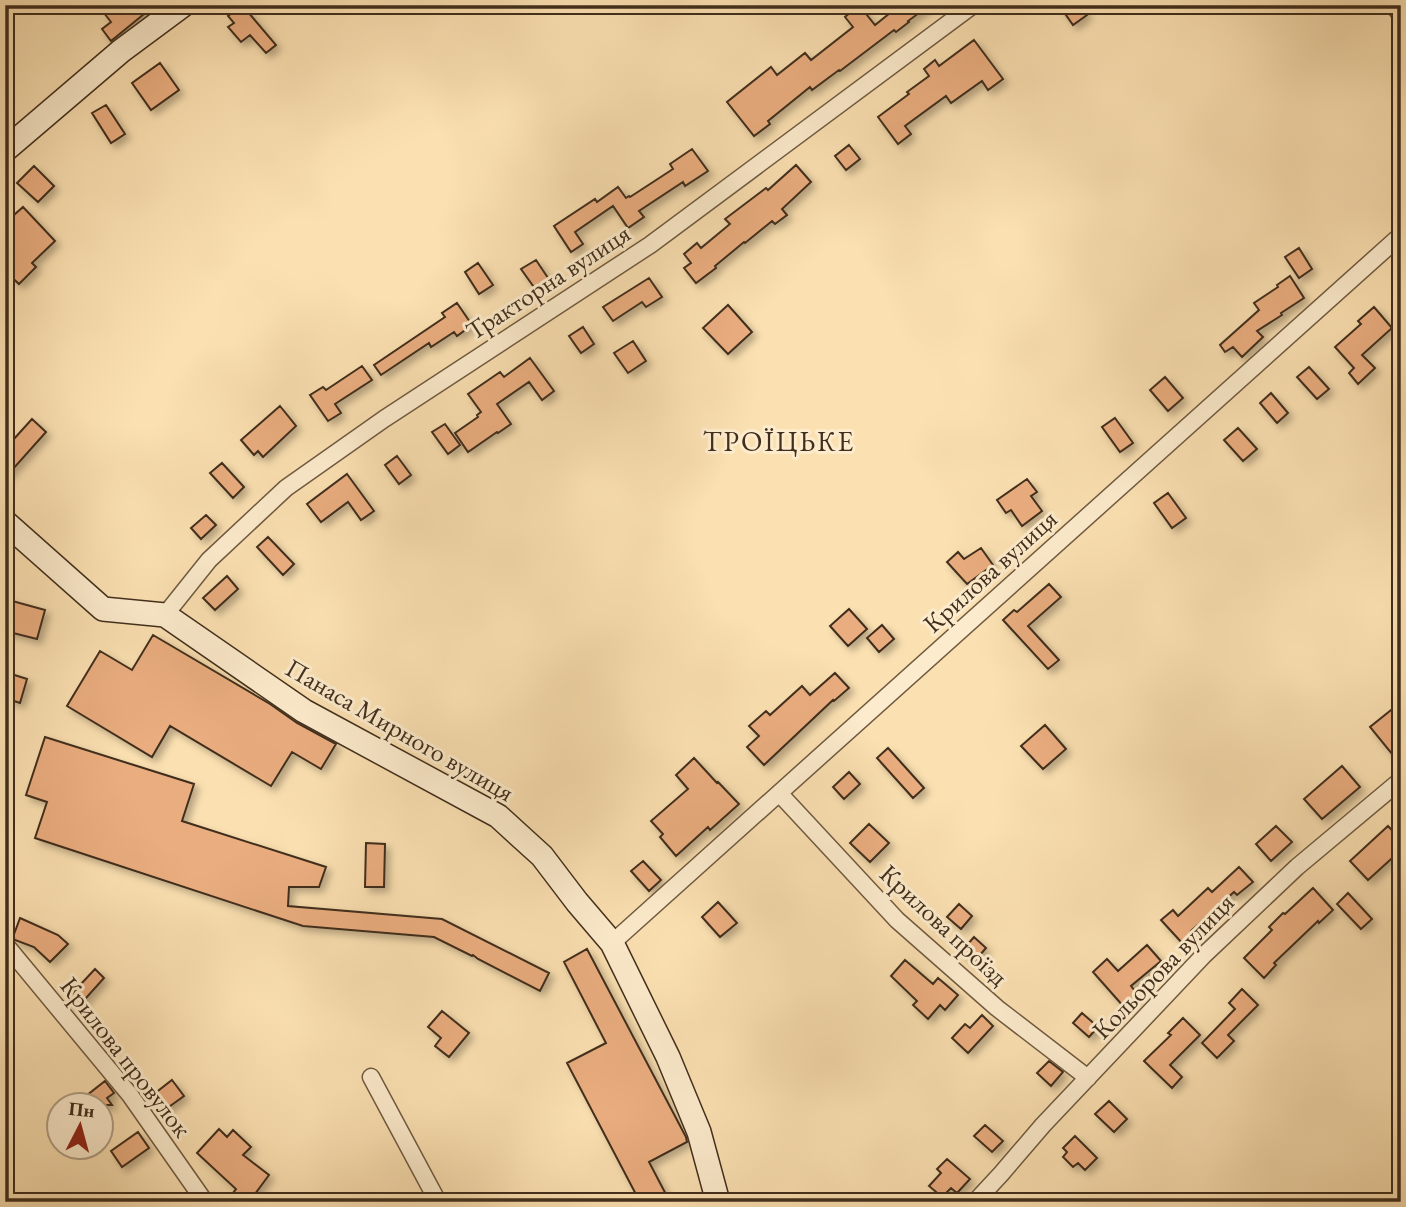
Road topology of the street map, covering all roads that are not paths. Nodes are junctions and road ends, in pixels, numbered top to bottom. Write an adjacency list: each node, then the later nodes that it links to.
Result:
1 (183, 5): 5 (street)
2 (973, 5): 8 (street, Тракторна вулиця)
3 (1393, 5): 4 (street)
4 (1401, 15)
5 (5, 150)
6 (1401, 235): 10 (street, Крилова вулиця)
7 (5, 522): 8 (street, Панаса Мирного вулиця)
8 (165, 615): 11 (street, Панаса Мирного вулиця)
9 (1401, 780): 14 (street, Кольорова вулиця)
10 (779, 793): 11 (street, Крилова вулиця); 14 (street, Крилова проїзд)
11 (612, 943): 17 (street, Панаса Мирного вулиця)
12 (5, 944): 15 (street, Крилова провулок)
13 (371, 1077): 16 (street)
14 (1088, 1078): 18 (street, Кольорова вулиця)
15 (205, 1202)
16 (438, 1202)
17 (718, 1202)
18 (975, 1202)

